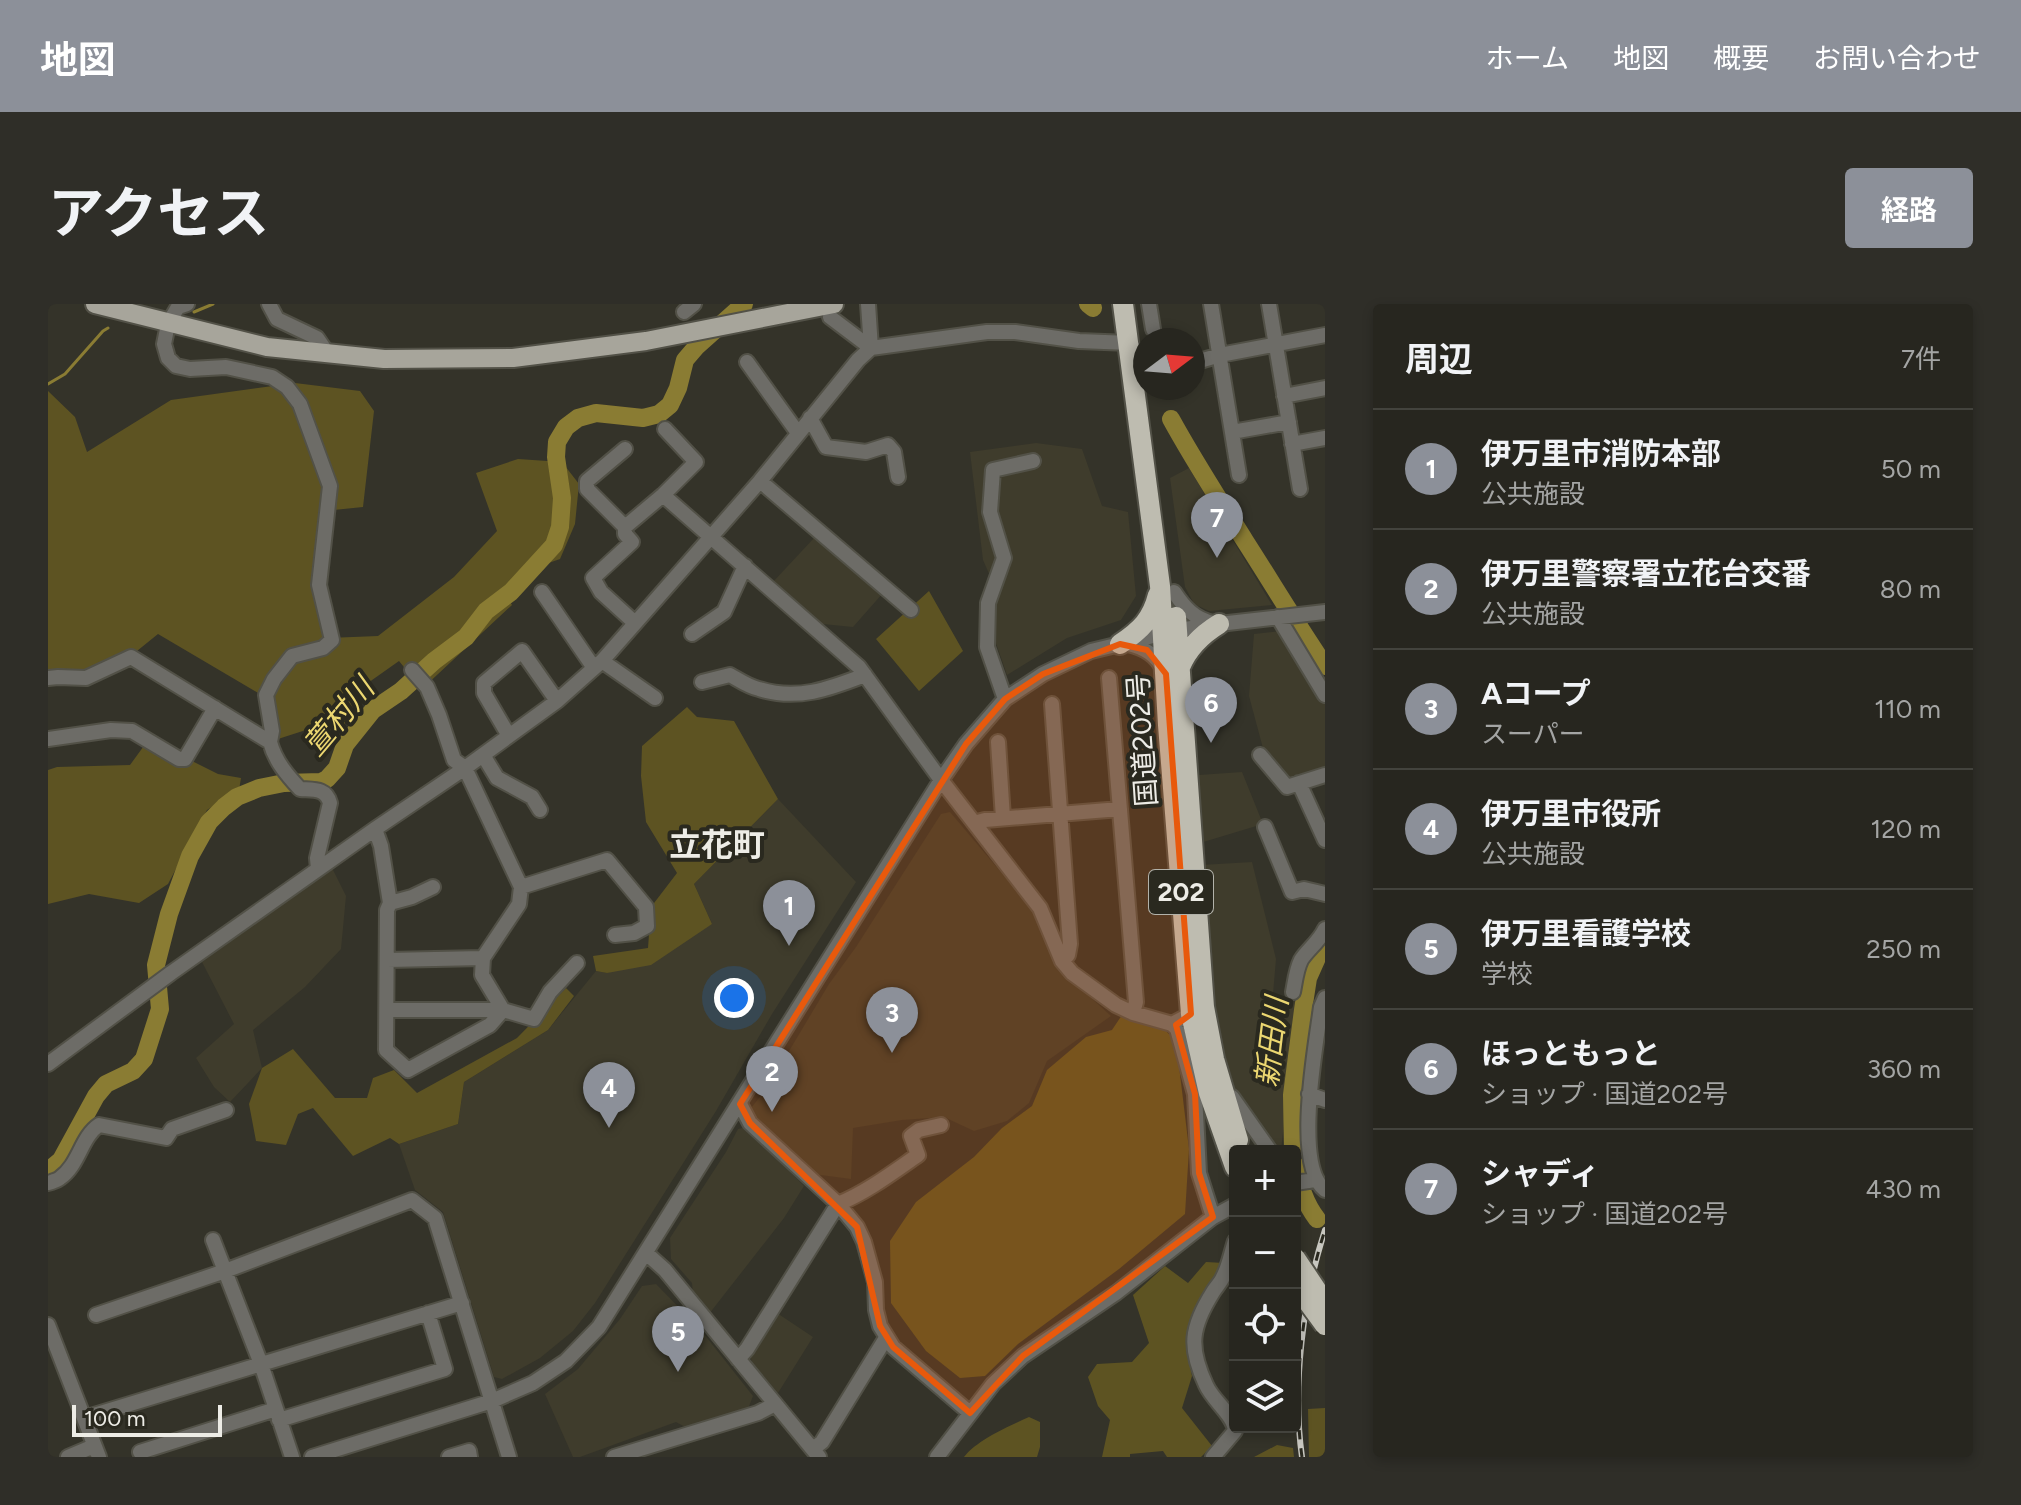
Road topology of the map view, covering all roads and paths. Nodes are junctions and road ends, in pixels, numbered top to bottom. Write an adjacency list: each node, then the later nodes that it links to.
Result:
1 (95, 304): 12 (main road)
2 (187, 304): 12 (street)
3 (269, 304): 20 (street)
4 (868, 304): 19 (street)
5 (1123, 304): 16 (highway, 国道202号 / 202)
6 (1136, 304): 13 (highway)
7 (1149, 304): 14 (street)
8 (1211, 304): 21 (street)
9 (1269, 304): 17 (street)
10 (792, 308): 11 (main road); 20 (main road)
11 (832, 310): 19 (street)
12 (168, 324): 20 (main road); 69 (street)
13 (1140, 328)
14 (1153, 328)
15 (1325, 335): 17 (street)
16 (1130, 343): 18 (street); 19 (street); 44 (highway, 国道202号 / 202)
17 (1276, 344): 21 (street); 25 (street)
18 (1133, 347)
19 (871, 348): 27 (street)
20 (328, 354)
21 (1220, 355): 22 (street); 30 (street)
22 (1205, 359)
23 (747, 362): 31 (street)
24 (1325, 388): 25 (street)
25 (1284, 396): 28 (street)
26 (1149, 400): 44 (highway, 国道202号 / 202)
27 (810, 418): 31 (street); 37 (street)
28 (1289, 422): 30 (street); 33 (street)
29 (665, 429): 40 (street)
30 (1232, 432): 36 (street)
31 (798, 433): 38 (street)
32 (1325, 438): 33 (street)
33 (1292, 444): 39 (street)
34 (625, 449): 41 (street)
35 (1033, 461): 63 (street)
36 (1239, 475)
37 (898, 477)
38 (760, 481): 42 (street); 46 (street)
39 (1300, 489)
40 (663, 495): 41 (street); 42 (street)
41 (625, 527): 49 (street)
42 (711, 536): 43 (street); 49 (street)
43 (745, 566): 52 (street); 57 (street)
44 (1167, 589): 50 (street); 51 (highway, 国道202号 / 202); 53 (highway)
45 (542, 592): 54 (street)
46 (911, 610)
47 (1320, 613): 48 (street)
48 (1278, 617): 50 (street); 61 (street)
49 (635, 623): 54 (street)
50 (1219, 624): 51 (street); 56 (highway)
51 (1171, 632): 53 (street); 56 (highway, 国道202号 / 202)
52 (692, 634)
53 (1120, 644): 56 (street); 63 (street)
54 (598, 664): 62 (street); 64 (street)
55 (412, 670): 73 (street)
56 (1173, 671): 101 (highway, 国道202号 / 202)
57 (865, 675): 60 (street); 75 (street)
58 (48, 678): 66 (street)
59 (1109, 678): 77 (street)
60 (702, 682)
61 (1325, 695)
62 (655, 698)
63 (1005, 699): 75 (street)
64 (557, 701): 67 (street); 67 (street)
65 (1052, 704): 79 (street)
66 (215, 708): 68 (street); 69 (street)
67 (509, 736): 71 (street)
68 (48, 739)
69 (270, 742): 85 (street)
70 (998, 742): 80 (street)
71 (483, 755): 73 (street); 78 (street)
72 (1260, 755): 76 (street)
73 (465, 768): 83 (street); 87 (street)
74 (1325, 775): 76 (street)
75 (941, 780): 81 (street); 106 (street)
76 (1299, 783): 84 (street)
77 (1120, 809): 79 (street); 100 (street)
78 (540, 810)
79 (1061, 814): 80 (street); 94 (street)
80 (1003, 818): 81 (street)
81 (974, 823): 94 (street)
82 (1265, 827): 88 (street)
83 (375, 829): 85 (street); 89 (street)
84 (1325, 840)
85 (318, 869): 102 (street)
86 (433, 887): 89 (street)
87 (521, 887): 91 (street); 92 (street)
88 (1325, 894)
89 (390, 903): 93 (street)
90 (1325, 929): 96 (street)
91 (615, 935)
92 (483, 958): 93 (street); 99 (street)
93 (387, 960): 98 (street)
94 (1062, 961): 100 (street)
95 (577, 963): 99 (street)
96 (1293, 992)
97 (1325, 998): 103 (street)
98 (387, 1010): 99 (street); 99 (street)
99 (503, 1010)
100 (1133, 1013): 101 (street)
101 (1189, 1015): 104 (highway, 国道202号 / 202)
102 (48, 1064)
103 (1309, 1094): 105 (street); 112 (street)
104 (1210, 1095): 109 (highway, 国道202号 / 202); 110 (street); 115 (street)
105 (1325, 1100)
106 (740, 1104): 113 (street); 117 (street)
107 (226, 1110): 111 (street)
108 (941, 1125): 113 (street)
109 (1235, 1145)
110 (1266, 1145)
111 (48, 1183)
112 (1320, 1185)
113 (838, 1204): 128 (street); 129 (street)
114 (1229, 1208): 115 (street)
115 (1213, 1217): 133 (street)
116 (213, 1240): 120 (street)
117 (646, 1253): 129 (street); 131 (street)
118 (1229, 1259): 147 (street)
119 (1301, 1267): 123 (highway, bridge)
120 (225, 1271): 122 (street); 125 (street); 130 (street)
121 (1299, 1289): 127 (highway, bridge)
122 (462, 1303): 124 (street); 131 (street)
123 (1325, 1303)
124 (428, 1313): 130 (street); 134 (street)
125 (96, 1315)
126 (48, 1325): 135 (street)
127 (1325, 1325)
128 (886, 1338): 133 (street); 138 (street)
129 (738, 1359): 132 (street)
130 (261, 1364): 134 (street); 135 (street)
131 (492, 1401): 141 (street); 144 (street)
132 (775, 1404): 138 (street); 145 (street)
133 (970, 1413): 146 (street)
134 (278, 1414): 137 (street); 140 (street)
135 (84, 1418): 136 (street)
136 (97, 1451): 139 (street)
137 (140, 1452)
138 (816, 1453)
139 (68, 1457)
140 (292, 1457)
141 (312, 1457)
142 (449, 1457): 143 (street)
143 (470, 1457)
144 (509, 1457)
145 (614, 1457)
146 (937, 1457)
147 (1213, 1457)

